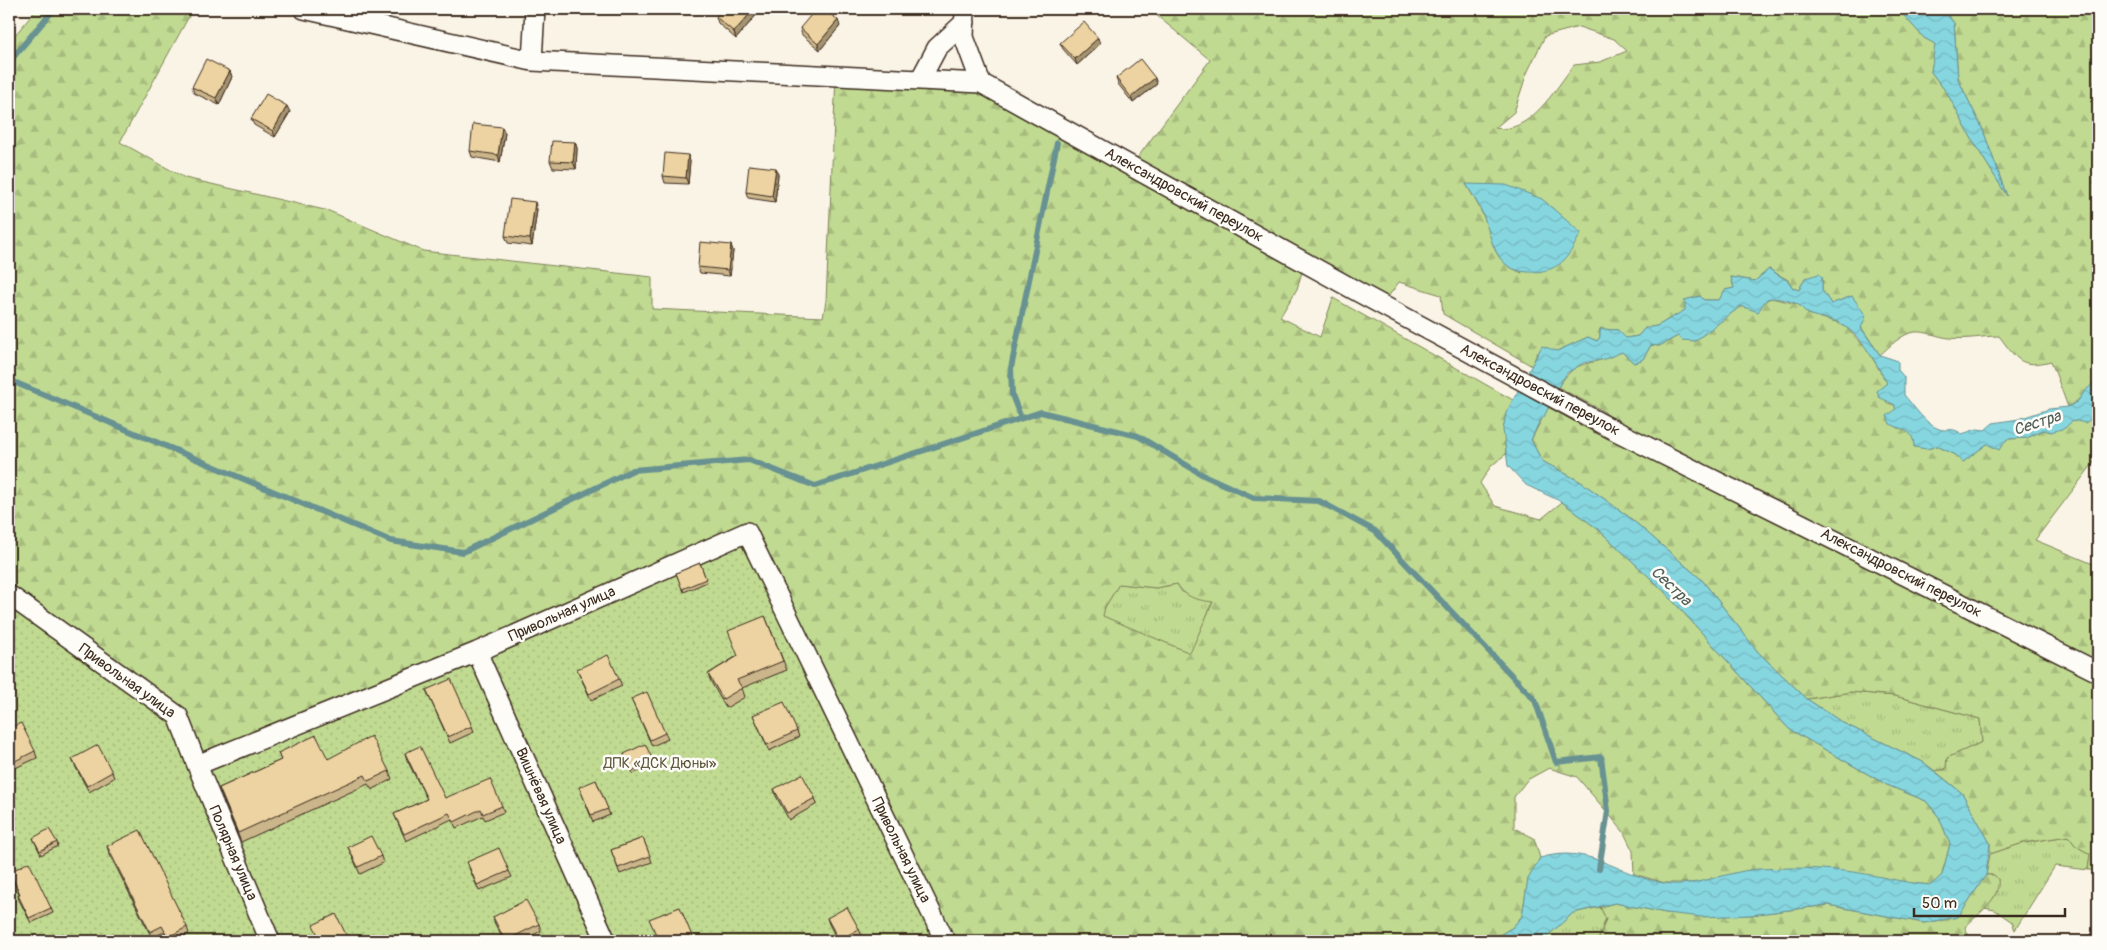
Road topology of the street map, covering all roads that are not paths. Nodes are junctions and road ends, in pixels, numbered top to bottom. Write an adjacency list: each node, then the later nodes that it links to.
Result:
1 (304, 9): 4 (street)
2 (535, 9): 4 (street)
3 (965, 15): 5 (street); 6 (street)
4 (532, 61): 5 (street)
5 (920, 80): 6 (street)
6 (986, 86): 9 (street, Александровский переулок)
7 (9, 595): 10 (street, Привольная улица)
8 (477, 652): 10 (street, Привольная улица); 12 (street, Вишнёвая улица); 13 (street, Привольная улица)
9 (2098, 672)
10 (196, 765): 11 (street, Полярная улица)
11 (270, 941)
12 (606, 941)
13 (945, 941)

